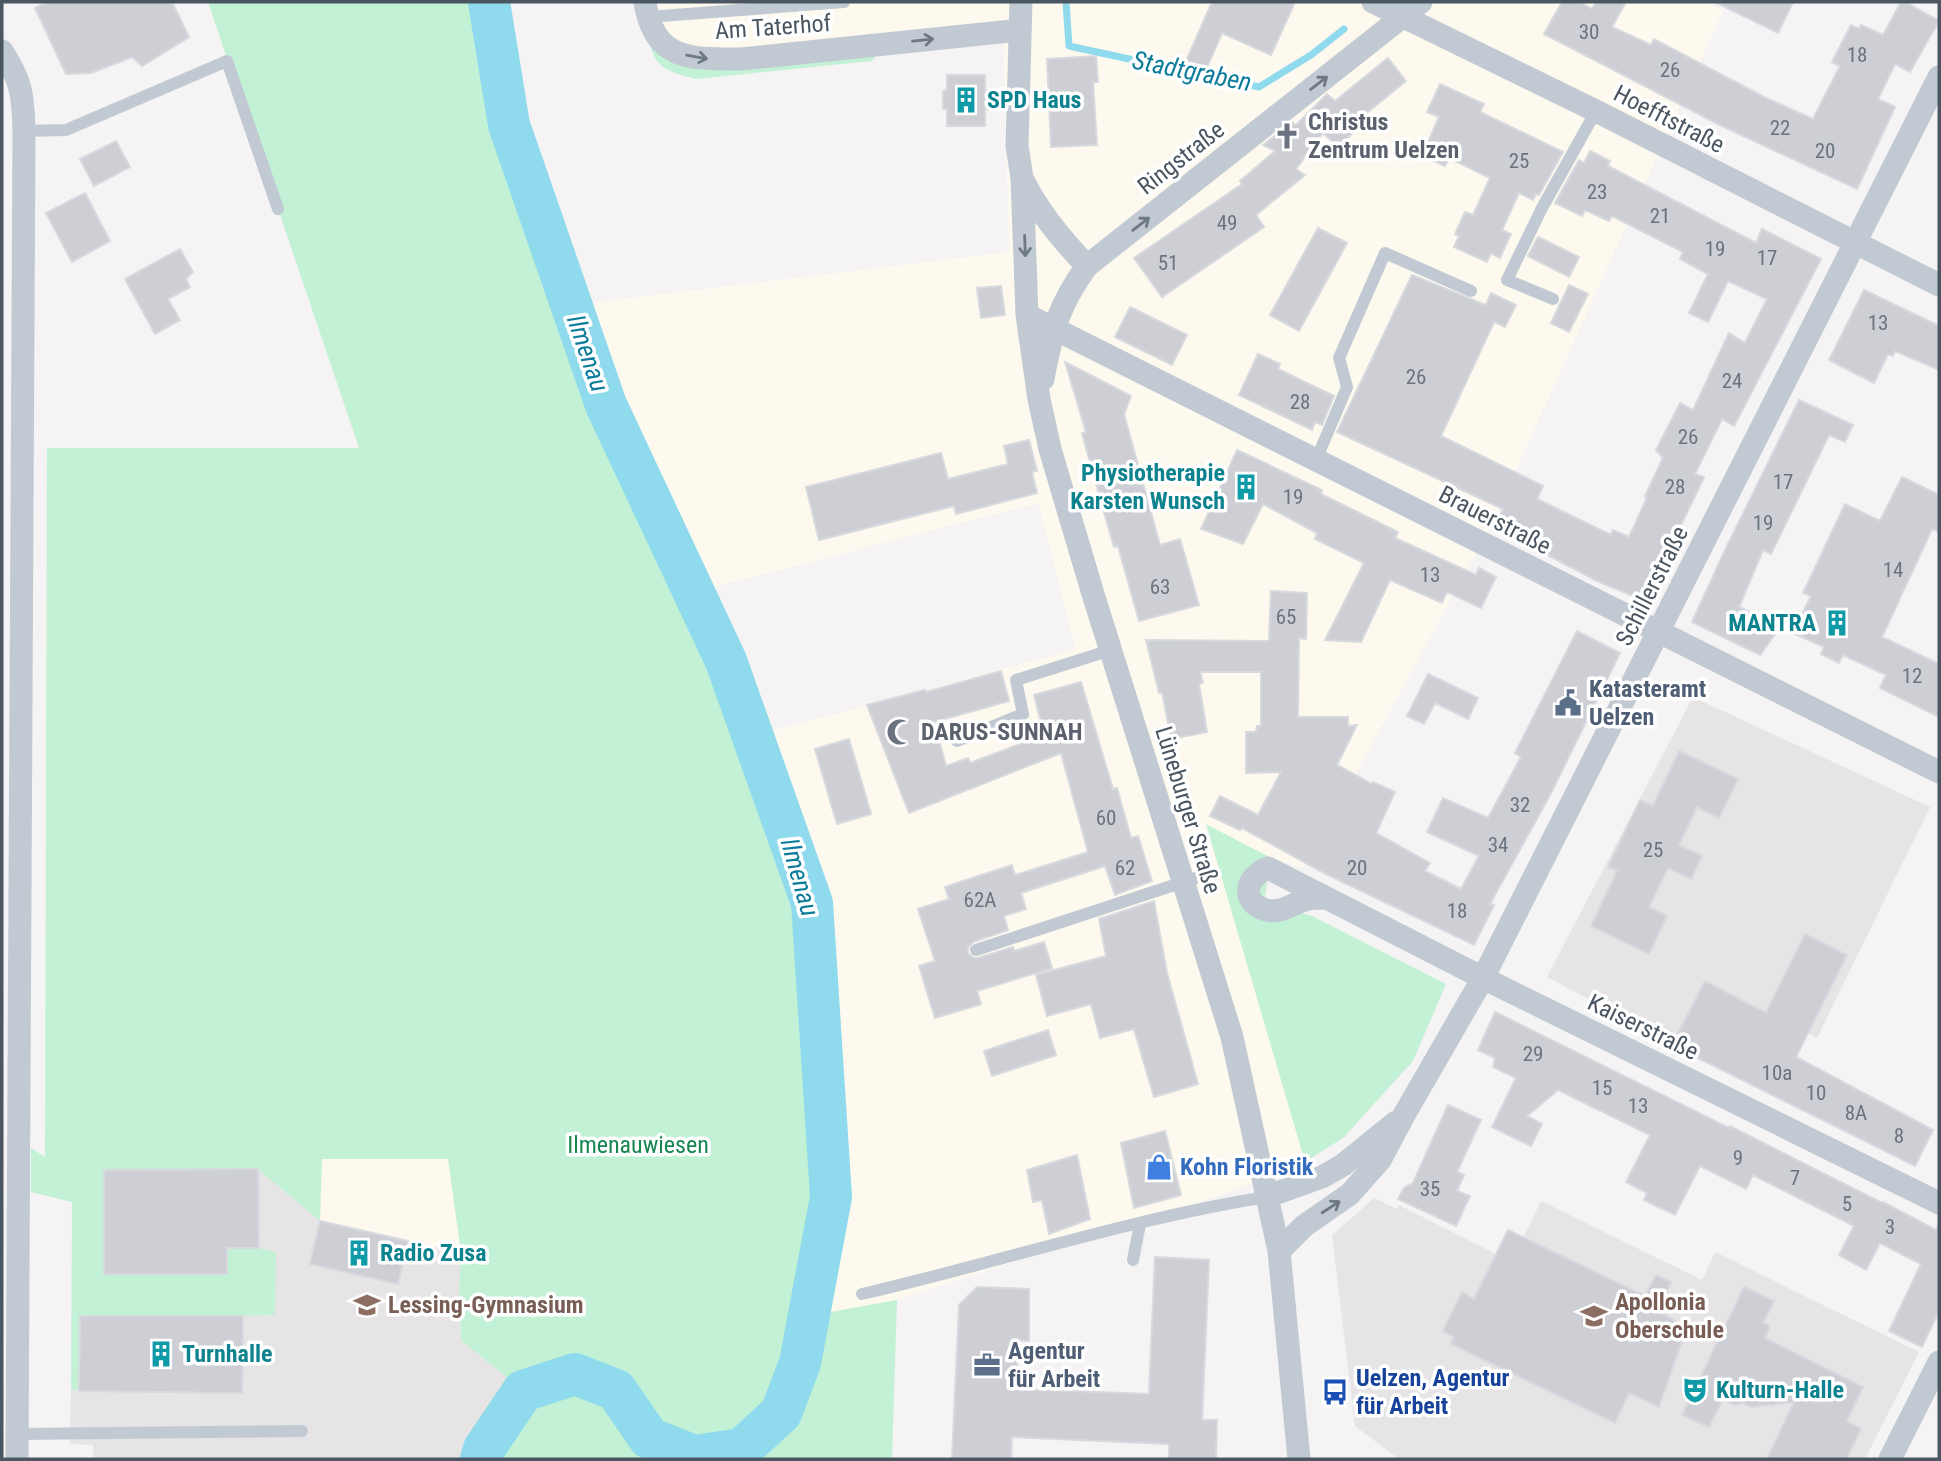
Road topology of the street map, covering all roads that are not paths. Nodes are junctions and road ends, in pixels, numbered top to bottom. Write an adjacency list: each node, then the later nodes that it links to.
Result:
1 (845, 2): 5 (lane)
2 (1021, 2): 7 (street, Lüneburger Straße)
3 (1373, 2): 6 (street, Hoefftstraße)
4 (1421, 2): 6 (street, Ringstraße)
5 (647, 9): 7 (street, Am Taterhof, one-way to 7)
6 (1403, 17): 10 (street, Hoefftstraße); 15 (street, Ringstraße, one-way to 6)
7 (1020, 30): 12 (street, Lüneburger Straße)
8 (2, 51): 11 (street)
9 (1939, 77): 14 (street, Schillerstraße)
10 (1596, 111): 14 (street, Hoefftstraße); 18 (lane)
11 (24, 131): 13 (lane); 38 (street)
12 (1022, 178): 15 (street, Lüneburger Straße); 19 (street, Lüneburger Straße, one-way to 19)
13 (278, 209)
14 (1855, 243): 16 (street, Hoefftstraße); 23 (street, Schillerstraße)
15 (1087, 266): 20 (street, Ringstraße)
16 (1939, 285)
17 (1471, 290): 22 (lane)
18 (1553, 299)
19 (1027, 315): 20 (street, Brauerstraße); 21 (street, Lüneburger Straße)
20 (1053, 328): 21 (street, Ringstraße); 22 (street, Brauerstraße)
21 (1039, 400): 24 (street, Lüneburger Straße)
22 (1316, 460): 23 (street, Brauerstraße)
23 (1659, 631): 26 (street, Brauerstraße); 31 (street, Schillerstraße)
24 (1111, 650): 25 (lane); 28 (street, Lüneburger Straße)
25 (957, 741)
26 (1939, 772)
27 (1208, 874): 28 (lane)
28 (1183, 882): 30 (lane); 33 (street, Lüneburger Straße)
29 (1324, 898): 31 (street, Kaiserstraße)
30 (976, 950)
31 (1483, 978): 32 (street, Schillerstraße); 34 (street, Kaiserstraße)
32 (1404, 1115): 33 (street, Schillerstraße); 36 (street, Schillerstraße, one-way to 32)
33 (1266, 1197): 35 (lane); 36 (street, Lüneburger Straße)
34 (1939, 1203)
35 (1140, 1224): 37 (lane); 39 (lane)
36 (1279, 1251): 44 (street, Lüneburger Straße)
37 (1133, 1260)
38 (10, 1292): 42 (street)
39 (862, 1294)
40 (1939, 1362): 45 (street)
41 (302, 1431): 42 (lane)
42 (17, 1434): 43 (street)
43 (17, 1459)
44 (1299, 1459)
45 (1890, 1459)

